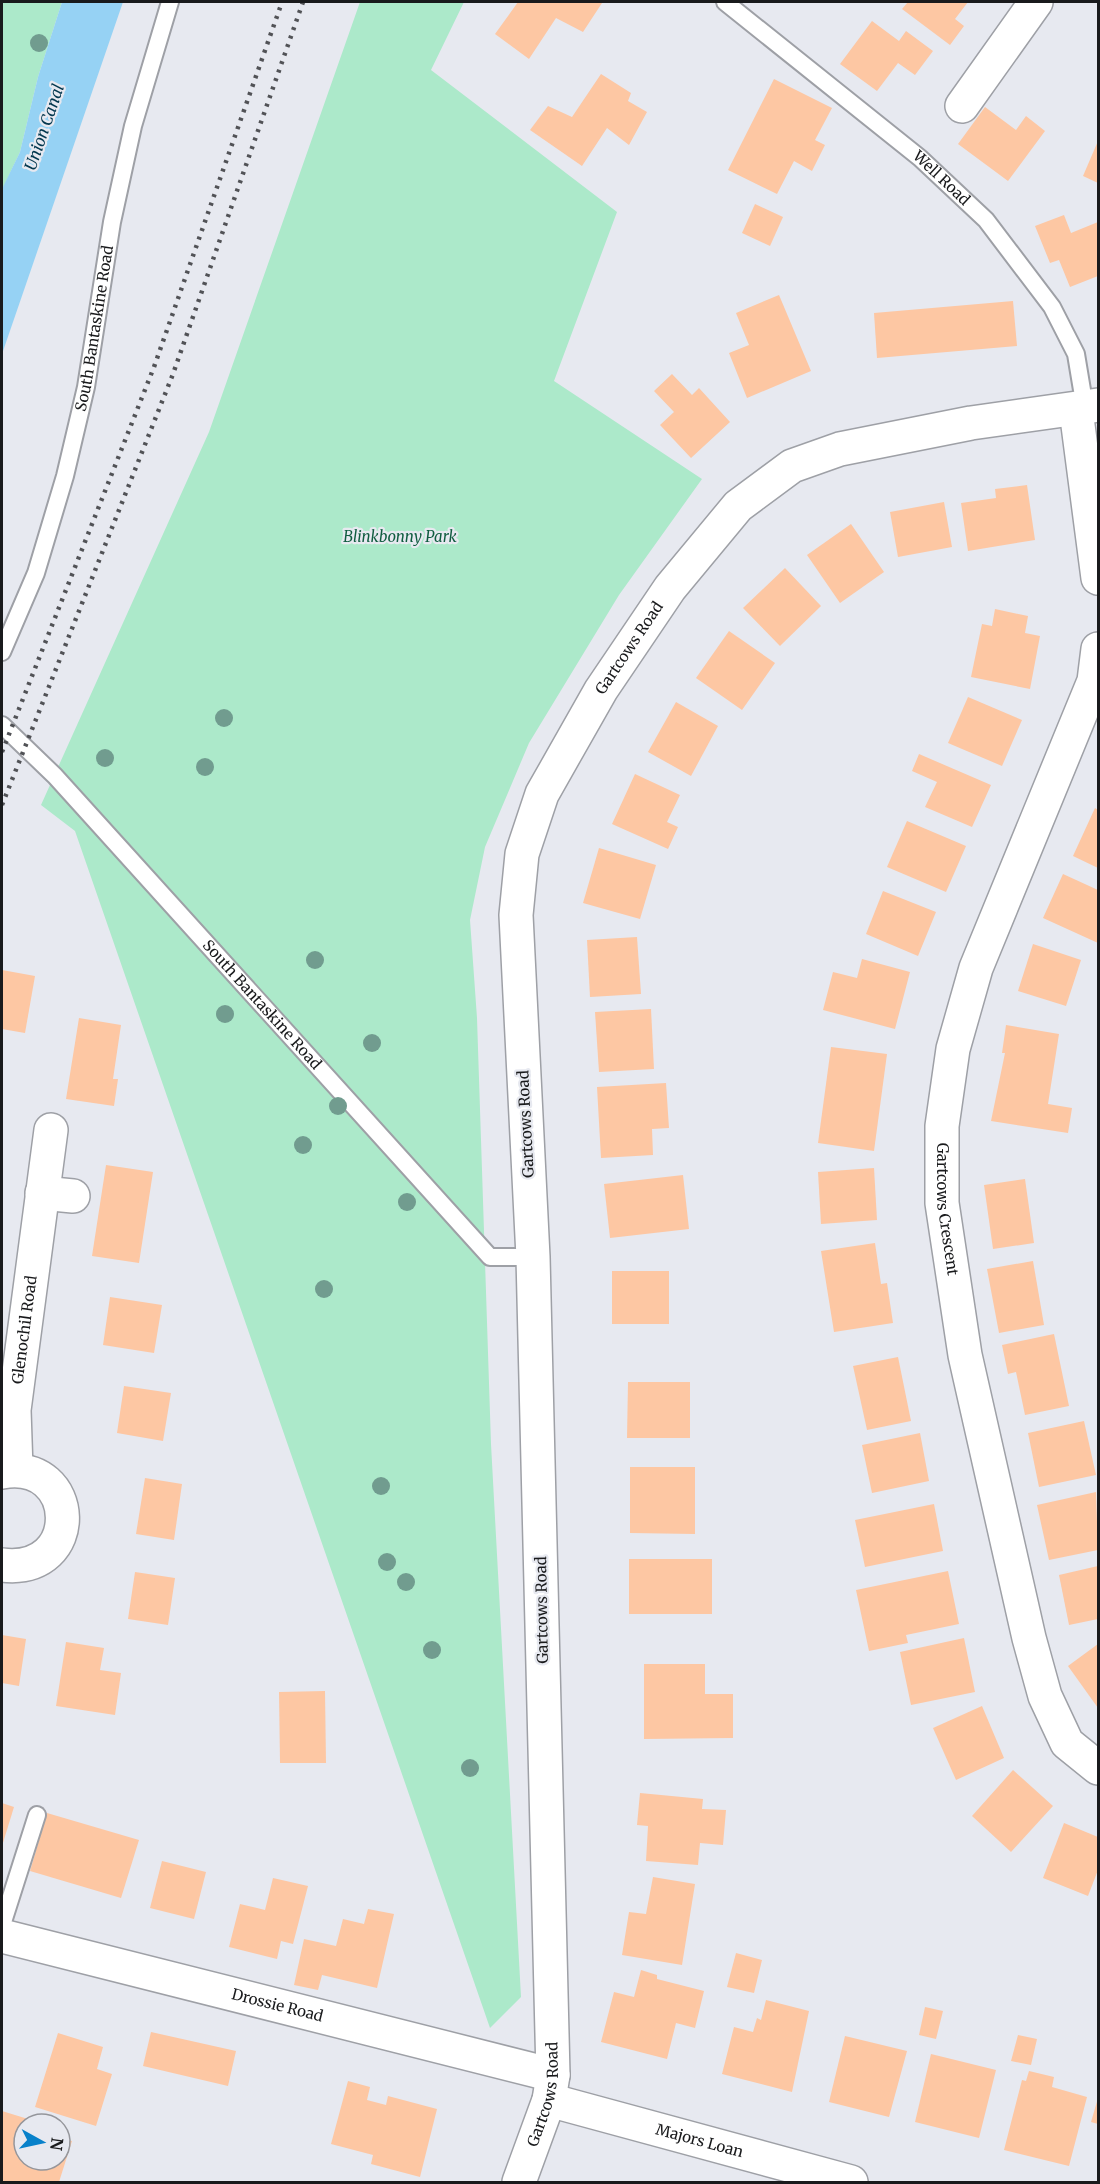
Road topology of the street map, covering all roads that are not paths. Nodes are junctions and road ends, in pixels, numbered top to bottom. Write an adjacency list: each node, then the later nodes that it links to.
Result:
1 (170, 2): 8 (lane, South Bantaskine Road)
2 (725, 2): 5 (lane, Well Road)
3 (1036, 2): 4 (street)
4 (962, 106)
5 (1086, 408): 6 (street); 11 (street, Gartcows Road)
6 (1098, 578)
7 (1098, 649): 14 (street, Gartcows Crescent)
8 (2, 652)
9 (2, 725): 11 (lane, South Bantaskine Road)
10 (51, 1130): 12 (street, Glenochil Road)
11 (533, 1257): 18 (street, Gartcows Road)
12 (9, 1471): 13 (street, Glenochil Road)
13 (2, 1565)
14 (1098, 1768)
15 (37, 1815): 16 (lane)
16 (2, 1925)
17 (2, 1936): 18 (street, Drossie Road)
18 (551, 2088): 19 (street, Gartcows Road); 20 (street, Majors Loan)
19 (519, 2182)
20 (850, 2182)

